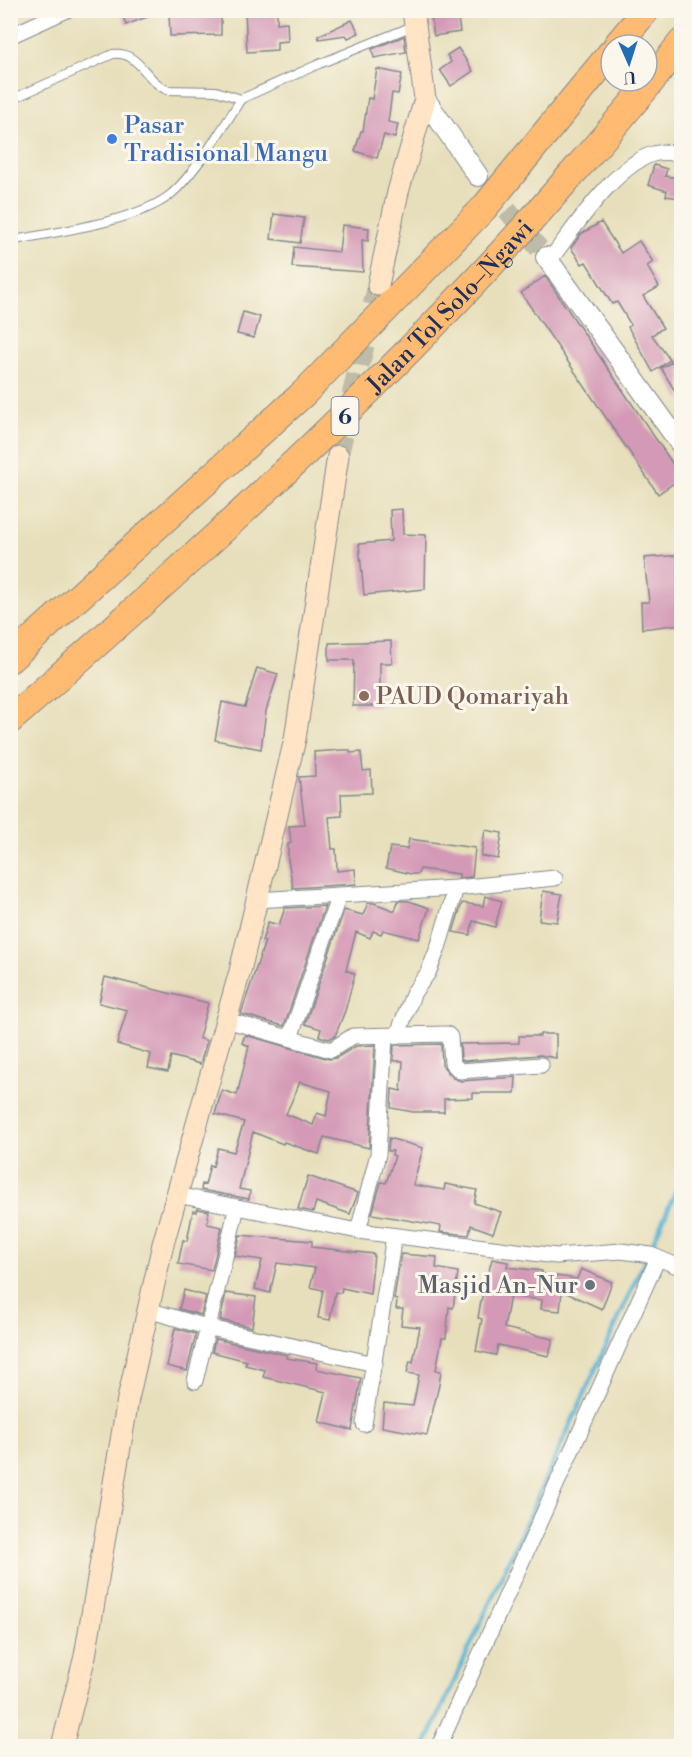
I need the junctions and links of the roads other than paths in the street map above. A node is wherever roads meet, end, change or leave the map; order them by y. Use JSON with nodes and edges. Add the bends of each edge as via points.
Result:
{"nodes":[{"id":1,"x":67,"y":10,"type":"edge"},
{"id":2,"x":646,"y":10,"type":"edge"},
{"id":3,"x":414,"y":18,"type":"edge"},
{"id":4,"x":627,"y":33,"type":"edge"},
{"id":5,"x":10,"y":36,"type":"edge"},
{"id":6,"x":681,"y":42,"type":"edge"},
{"id":7,"x":599,"y":68,"type":"edge"},
{"id":8,"x":241,"y":99,"type":"junction"},
{"id":9,"x":425,"y":99,"type":"junction"},
{"id":10,"x":10,"y":100,"type":"edge"},
{"id":11,"x":681,"y":154,"type":"edge"},
{"id":12,"x":478,"y":176,"type":"tunnel mouth"},
{"id":13,"x":10,"y":241,"type":"edge"},
{"id":14,"x":547,"y":259,"type":"joint"},
{"id":15,"x":378,"y":285,"type":"tunnel mouth"},
{"id":16,"x":681,"y":446,"type":"edge"},
{"id":17,"x":338,"y":456,"type":"tunnel mouth"},
{"id":18,"x":10,"y":659,"type":"edge"},
{"id":19,"x":10,"y":720,"type":"edge"},
{"id":20,"x":555,"y":879,"type":"dead end"},
{"id":21,"x":456,"y":888,"type":"junction"},
{"id":22,"x":339,"y":895,"type":"junction"},
{"id":23,"x":256,"y":900,"type":"junction"},
{"id":24,"x":226,"y":1020,"type":"junction"},
{"id":25,"x":391,"y":1037,"type":"junction"},
{"id":26,"x":290,"y":1038,"type":"junction"},
{"id":27,"x":541,"y":1065,"type":"dead end"},
{"id":28,"x":177,"y":1195,"type":"junction"},
{"id":29,"x":237,"y":1207,"type":"junction"},
{"id":30,"x":358,"y":1231,"type":"junction"},
{"id":31,"x":394,"y":1236,"type":"junction"},
{"id":32,"x":654,"y":1256,"type":"junction"},
{"id":33,"x":681,"y":1268,"type":"edge"},
{"id":34,"x":148,"y":1310,"type":"junction"},
{"id":35,"x":210,"y":1328,"type":"junction"},
{"id":36,"x":375,"y":1364,"type":"junction"},
{"id":37,"x":195,"y":1381,"type":"dead end"},
{"id":38,"x":364,"y":1424,"type":"dead end"},
{"id":39,"x":62,"y":1746,"type":"edge"},
{"id":40,"x":439,"y":1746,"type":"edge"}],
"edges":[{"from":1,"to":5,"type":"street"},
{"from":2,"to":4,"type":"highway"},
{"from":3,"to":8,"type":"lane"},
{"from":3,"to":9,"type":"main road"},
{"from":6,"to":19,"type":"highway","name":"Jalan Tol Solo–Ngawi","number":"6","via":[[650,84],[518,237],[373,389],[186,566]]},
{"from":7,"to":18,"type":"highway","name":"Jalan Tol Solo–Ngawi","number":"6","via":[[484,208],[303,393]]},
{"from":8,"to":10,"type":"lane","via":[[216,91],[159,87],[130,54],[122,53]]},
{"from":8,"to":13,"type":"lane","via":[[216,140],[171,194],[156,204],[104,221]]},
{"from":9,"to":12,"type":"street"},
{"from":9,"to":15,"type":"main road","via":[[398,192]]},
{"from":11,"to":14,"type":"street","via":[[652,154],[623,173]]},
{"from":14,"to":16,"type":"street"},
{"from":17,"to":23,"type":"main road","via":[[295,739]]},
{"from":20,"to":21,"type":"street"},
{"from":21,"to":22,"type":"street"},
{"from":21,"to":25,"type":"street","via":[[428,972]]},
{"from":22,"to":23,"type":"street"},
{"from":22,"to":26,"type":"street"},
{"from":23,"to":24,"type":"main road"},
{"from":24,"to":26,"type":"street"},
{"from":24,"to":28,"type":"main road"},
{"from":25,"to":26,"type":"street","via":[[353,1036],[331,1050]]},
{"from":25,"to":27,"type":"street","via":[[447,1034],[452,1063],[460,1071]]},
{"from":25,"to":30,"type":"street","via":[[378,1154]]},
{"from":28,"to":29,"type":"street"},
{"from":28,"to":34,"type":"main road"},
{"from":29,"to":30,"type":"street"},
{"from":29,"to":35,"type":"street"},
{"from":30,"to":31,"type":"street"},
{"from":31,"to":32,"type":"street","via":[[556,1256],[621,1251]]},
{"from":31,"to":36,"type":"street"},
{"from":32,"to":33,"type":"street"},
{"from":32,"to":40,"type":"street"},
{"from":34,"to":35,"type":"street"},
{"from":34,"to":39,"type":"main road","via":[[128,1399],[86,1656]]},
{"from":35,"to":36,"type":"street"},
{"from":35,"to":37,"type":"street"},
{"from":36,"to":38,"type":"street"}]}
